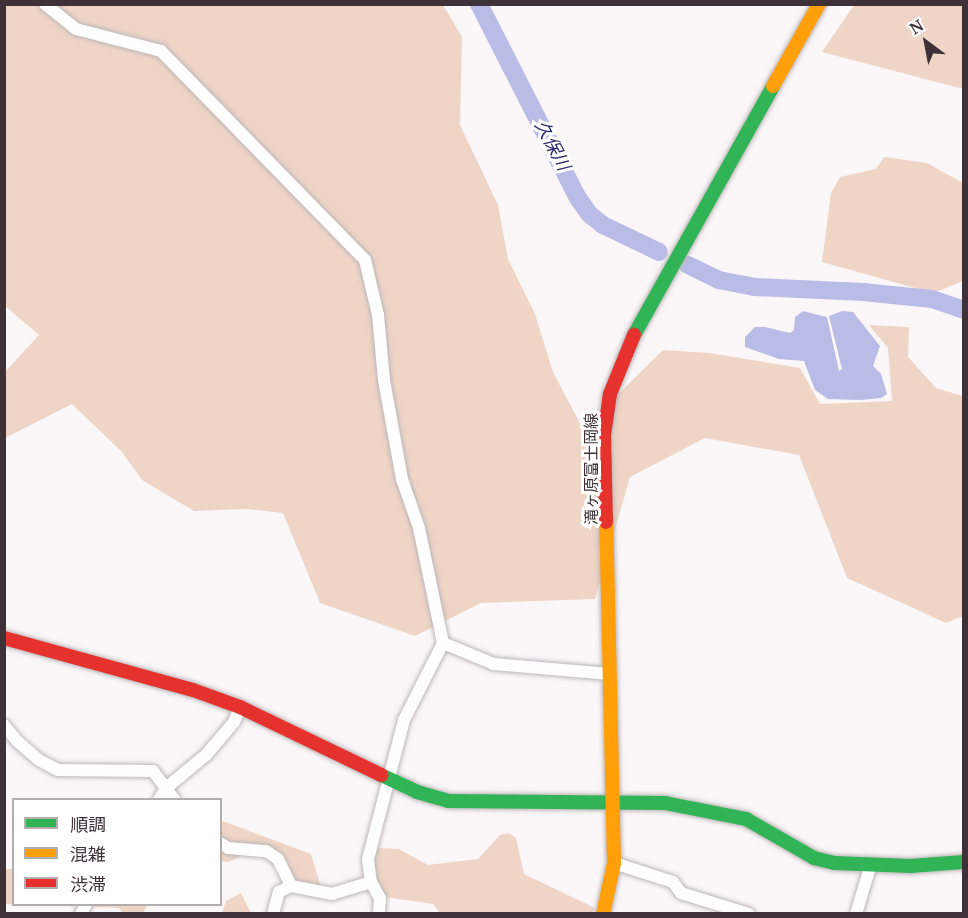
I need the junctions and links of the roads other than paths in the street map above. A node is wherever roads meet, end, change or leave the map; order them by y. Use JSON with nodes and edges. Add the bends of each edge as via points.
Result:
{"nodes":[{"id":1,"x":45,"y":4,"type":"edge"},
{"id":2,"x":819,"y":4,"type":"edge"},
{"id":3,"x":4,"y":638,"type":"edge"},
{"id":4,"x":443,"y":642,"type":"junction"},
{"id":5,"x":610,"y":674,"type":"junction"},
{"id":6,"x":240,"y":707,"type":"junction"},
{"id":7,"x":4,"y":725,"type":"edge"},
{"id":8,"x":388,"y":777,"type":"junction"},
{"id":9,"x":166,"y":788,"type":"junction"},
{"id":10,"x":160,"y":798,"type":"edge"},
{"id":11,"x":174,"y":798,"type":"edge"},
{"id":12,"x":612,"y":803,"type":"junction"},
{"id":13,"x":222,"y":844,"type":"edge"},
{"id":14,"x":963,"y":862,"type":"edge"},
{"id":15,"x":614,"y":863,"type":"junction"},
{"id":16,"x":871,"y":864,"type":"junction"},
{"id":17,"x":371,"y":882,"type":"junction"},
{"id":18,"x":291,"y":886,"type":"junction"},
{"id":19,"x":273,"y":914,"type":"edge"},
{"id":20,"x":379,"y":914,"type":"edge"},
{"id":21,"x":603,"y":914,"type":"edge"},
{"id":22,"x":749,"y":914,"type":"edge"},
{"id":23,"x":856,"y":914,"type":"edge"}],
"edges":[{"from":1,"to":4,"type":"street","via":[[76,29],[160,51],[365,260],[378,315],[384,380],[402,479],[419,528]]},
{"from":2,"to":5,"type":"street","name":"滝ヶ原富士岡線","via":[[633,337],[610,394],[604,435]]},
{"from":3,"to":6,"type":"street","via":[[193,690]]},
{"from":4,"to":5,"type":"street","via":[[494,664]]},
{"from":4,"to":8,"type":"street","via":[[404,720]]},
{"from":5,"to":12,"type":"street","name":"滝ヶ原富士岡線"},
{"from":6,"to":8,"type":"street"},
{"from":6,"to":9,"type":"street","via":[[234,722],[206,755]]},
{"from":7,"to":9,"type":"street","via":[[39,760],[58,770],[153,771]]},
{"from":8,"to":12,"type":"street","via":[[417,792],[448,801]]},
{"from":8,"to":17,"type":"street","via":[[368,860]]},
{"from":9,"to":10,"type":"street"},
{"from":9,"to":11,"type":"street"},
{"from":12,"to":15,"type":"street","name":"滝ヶ原富士岡線"},
{"from":12,"to":16,"type":"street","via":[[665,804],[732,814],[765,828],[814,858]]},
{"from":13,"to":18,"type":"street","via":[[266,851],[278,859]]},
{"from":14,"to":16,"type":"street"},
{"from":15,"to":21,"type":"street","name":"滝ヶ原富士岡線"},
{"from":15,"to":22,"type":"street","via":[[672,881],[681,893]]},
{"from":16,"to":23,"type":"street"},
{"from":17,"to":18,"type":"street","via":[[332,894]]},
{"from":17,"to":20,"type":"street","via":[[380,898]]},
{"from":18,"to":19,"type":"street","via":[[279,892]]}]}
